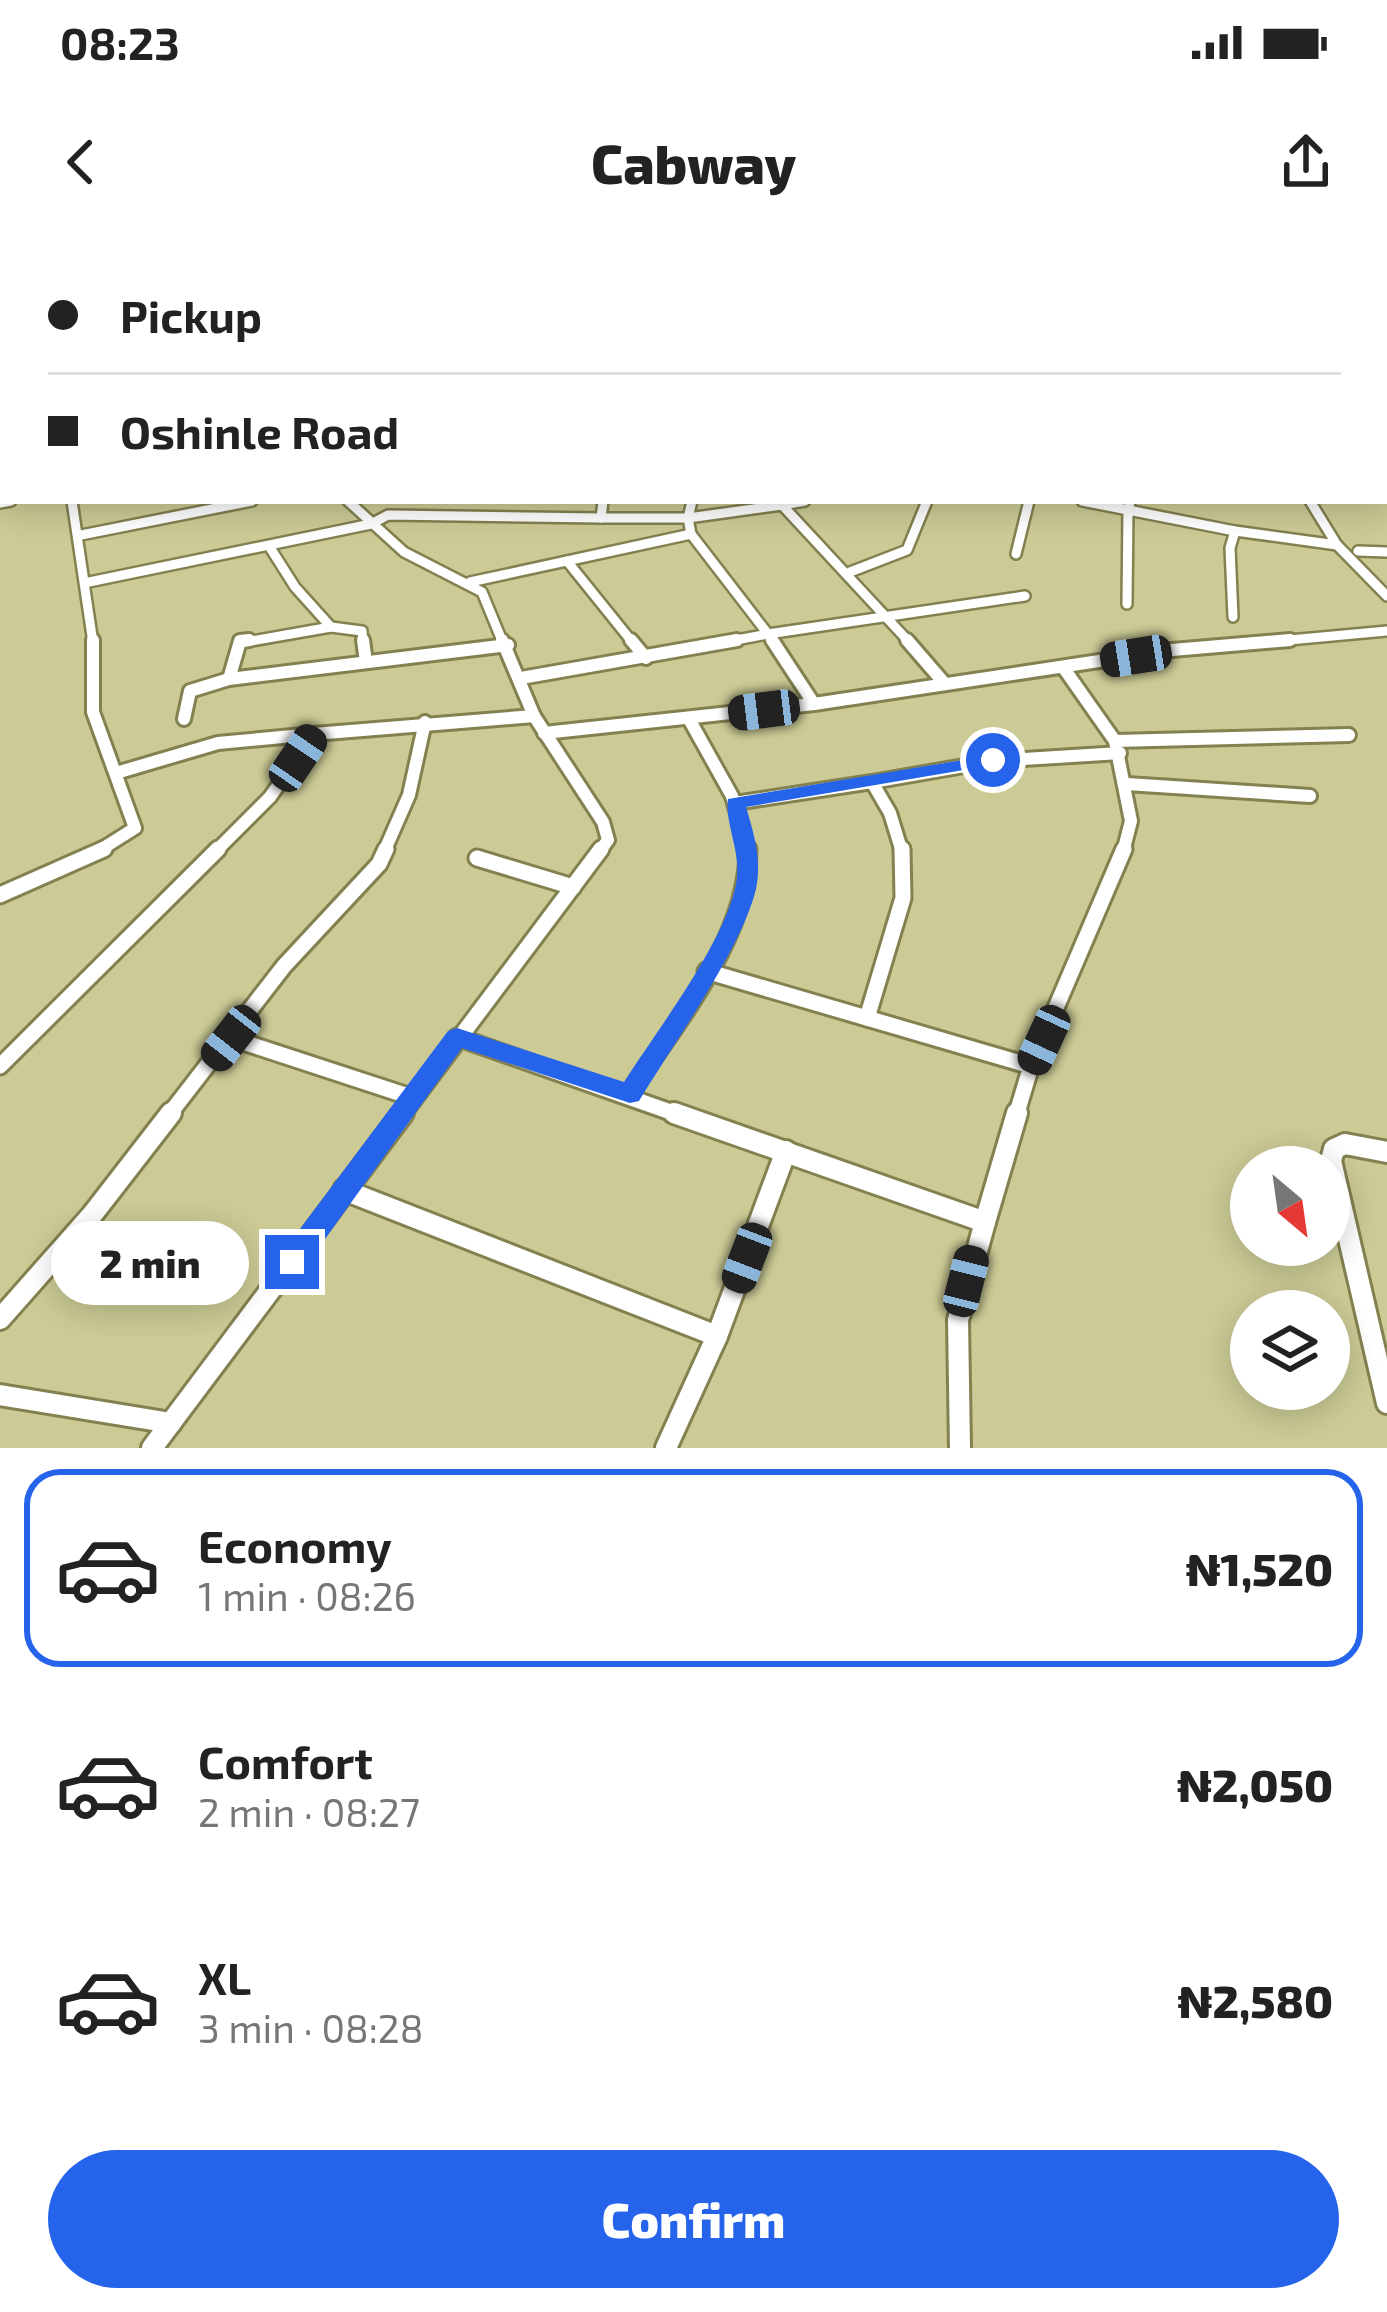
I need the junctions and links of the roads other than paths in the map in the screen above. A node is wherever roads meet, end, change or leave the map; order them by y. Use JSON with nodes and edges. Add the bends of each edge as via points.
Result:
{"nodes":[{"id":1,"x":73,"y":504,"type":"edge"},
{"id":2,"x":185,"y":504,"type":"edge"},
{"id":3,"x":236,"y":504,"type":"edge"},
{"id":4,"x":351,"y":504,"type":"edge"},
{"id":5,"x":397,"y":504,"type":"edge"},
{"id":6,"x":502,"y":504,"type":"edge"},
{"id":7,"x":603,"y":504,"type":"edge"},
{"id":8,"x":691,"y":504,"type":"edge"},
{"id":9,"x":788,"y":504,"type":"edge"},
{"id":10,"x":926,"y":504,"type":"edge"},
{"id":11,"x":1028,"y":504,"type":"edge"},
{"id":12,"x":1312,"y":504,"type":"edge"},
{"id":13,"x":782,"y":505,"type":"junction"},
{"id":14,"x":1129,"y":506,"type":"edge"},
{"id":15,"x":189,"y":513,"type":"junction"},
{"id":16,"x":388,"y":515,"type":"junction"},
{"id":17,"x":497,"y":517,"type":"junction"},
{"id":18,"x":601,"y":518,"type":"junction"},
{"id":19,"x":688,"y":518,"type":"junction"},
{"id":20,"x":371,"y":524,"type":"junction"},
{"id":21,"x":1235,"y":531,"type":"junction"},
{"id":22,"x":691,"y":534,"type":"junction"},
{"id":23,"x":81,"y":535,"type":"junction"},
{"id":24,"x":1337,"y":545,"type":"junction"},
{"id":25,"x":269,"y":546,"type":"junction"},
{"id":26,"x":1358,"y":551,"type":"dead end"},
{"id":27,"x":1387,"y":552,"type":"edge"},
{"id":28,"x":1016,"y":554,"type":"dead end"},
{"id":29,"x":567,"y":561,"type":"junction"},
{"id":30,"x":850,"y":572,"type":"junction"},
{"id":31,"x":88,"y":582,"type":"junction"},
{"id":32,"x":470,"y":582,"type":"junction"},
{"id":33,"x":1025,"y":596,"type":"dead end"},
{"id":34,"x":1387,"y":596,"type":"edge"},
{"id":35,"x":1126,"y":604,"type":"dead end"},
{"id":36,"x":1233,"y":617,"type":"dead end"},
{"id":37,"x":885,"y":620,"type":"junction"},
{"id":38,"x":331,"y":627,"type":"junction"},
{"id":39,"x":1387,"y":631,"type":"edge"},
{"id":40,"x":768,"y":634,"type":"junction"},
{"id":41,"x":508,"y":645,"type":"junction"},
{"id":42,"x":646,"y":658,"type":"junction"},
{"id":43,"x":366,"y":662,"type":"junction"},
{"id":44,"x":1063,"y":667,"type":"junction"},
{"id":45,"x":521,"y":678,"type":"junction"},
{"id":46,"x":229,"y":679,"type":"junction"},
{"id":47,"x":945,"y":684,"type":"junction"},
{"id":48,"x":814,"y":704,"type":"junction"},
{"id":49,"x":534,"y":716,"type":"junction"},
{"id":50,"x":184,"y":719,"type":"dead end"},
{"id":51,"x":689,"y":719,"type":"junction"},
{"id":52,"x":425,"y":722,"type":"junction"},
{"id":53,"x":544,"y":733,"type":"junction"},
{"id":54,"x":314,"y":734,"type":"junction"},
{"id":55,"x":1349,"y":735,"type":"dead end"},
{"id":56,"x":1117,"y":747,"type":"junction"},
{"id":57,"x":116,"y":773,"type":"junction"},
{"id":58,"x":872,"y":782,"type":"junction"},
{"id":59,"x":1127,"y":784,"type":"junction"},
{"id":60,"x":1310,"y":796,"type":"dead end"},
{"id":61,"x":735,"y":803,"type":"junction"},
{"id":62,"x":477,"y":858,"type":"dead end"},
{"id":63,"x":572,"y":887,"type":"junction"},
{"id":64,"x":0,"y":895,"type":"edge"},
{"id":65,"x":706,"y":971,"type":"junction"},
{"id":66,"x":867,"y":1018,"type":"junction"},
{"id":67,"x":457,"y":1037,"type":"junction"},
{"id":68,"x":231,"y":1038,"type":"junction"},
{"id":69,"x":0,"y":1066,"type":"edge"},
{"id":70,"x":1031,"y":1066,"type":"junction"},
{"id":71,"x":630,"y":1094,"type":"junction"},
{"id":72,"x":411,"y":1096,"type":"junction"},
{"id":73,"x":786,"y":1150,"type":"junction"},
{"id":74,"x":1387,"y":1152,"type":"edge"},
{"id":75,"x":344,"y":1190,"type":"junction"},
{"id":76,"x":985,"y":1222,"type":"junction"},
{"id":77,"x":0,"y":1318,"type":"edge"},
{"id":78,"x":717,"y":1336,"type":"junction"},
{"id":79,"x":0,"y":1396,"type":"edge"},
{"id":80,"x":1387,"y":1403,"type":"edge"},
{"id":81,"x":171,"y":1423,"type":"junction"},
{"id":82,"x":152,"y":1448,"type":"edge"},
{"id":83,"x":667,"y":1448,"type":"edge"},
{"id":84,"x":960,"y":1448,"type":"edge"}],
"edges":[{"from":1,"to":23,"type":"street"},
{"from":2,"to":15,"type":"street"},
{"from":3,"to":15,"type":"street"},
{"from":4,"to":20,"type":"street"},
{"from":5,"to":16,"type":"street"},
{"from":6,"to":17,"type":"street"},
{"from":7,"to":18,"type":"street"},
{"from":8,"to":19,"type":"street"},
{"from":9,"to":13,"type":"street"},
{"from":10,"to":30,"type":"street","via":[[907,550]]},
{"from":11,"to":28,"type":"street"},
{"from":12,"to":24,"type":"street"},
{"from":13,"to":19,"type":"street"},
{"from":13,"to":30,"type":"street"},
{"from":14,"to":21,"type":"street"},
{"from":14,"to":35,"type":"street"},
{"from":15,"to":23,"type":"street"},
{"from":16,"to":17,"type":"street"},
{"from":16,"to":20,"type":"street"},
{"from":17,"to":18,"type":"street"},
{"from":18,"to":19,"type":"street"},
{"from":19,"to":22,"type":"street"},
{"from":20,"to":25,"type":"street"},
{"from":20,"to":32,"type":"street","via":[[404,552]]},
{"from":21,"to":24,"type":"street"},
{"from":21,"to":36,"type":"street"},
{"from":22,"to":29,"type":"street"},
{"from":22,"to":40,"type":"street"},
{"from":23,"to":31,"type":"street"},
{"from":24,"to":34,"type":"street"},
{"from":25,"to":31,"type":"street"},
{"from":25,"to":38,"type":"street"},
{"from":26,"to":27,"type":"street"},
{"from":29,"to":32,"type":"street"},
{"from":29,"to":42,"type":"street"},
{"from":30,"to":37,"type":"street"},
{"from":31,"to":57,"type":"street","via":[[93,712]]},
{"from":32,"to":41,"type":"street"},
{"from":33,"to":37,"type":"street"},
{"from":37,"to":40,"type":"street"},
{"from":37,"to":47,"type":"street"},
{"from":38,"to":43,"type":"street","via":[[362,631]]},
{"from":38,"to":46,"type":"street","via":[[239,640]]},
{"from":39,"to":44,"type":"street"},
{"from":40,"to":42,"type":"street"},
{"from":40,"to":48,"type":"street"},
{"from":41,"to":43,"type":"street"},
{"from":41,"to":45,"type":"street"},
{"from":42,"to":45,"type":"street"},
{"from":43,"to":46,"type":"street"},
{"from":44,"to":47,"type":"street"},
{"from":44,"to":56,"type":"street"},
{"from":45,"to":49,"type":"street"},
{"from":46,"to":50,"type":"street","via":[[190,691]]},
{"from":47,"to":48,"type":"street"},
{"from":48,"to":51,"type":"street"},
{"from":49,"to":52,"type":"street"},
{"from":49,"to":53,"type":"street"},
{"from":51,"to":53,"type":"street"},
{"from":51,"to":61,"type":"street"},
{"from":52,"to":54,"type":"street"},
{"from":52,"to":68,"type":"street","via":[[409,795],[379,864],[284,966]]},
{"from":53,"to":63,"type":"street","via":[[608,832]]},
{"from":54,"to":57,"type":"street","via":[[218,743]]},
{"from":54,"to":69,"type":"street","via":[[270,797]]},
{"from":55,"to":56,"type":"street"},
{"from":56,"to":58,"type":"street"},
{"from":56,"to":59,"type":"street"},
{"from":57,"to":64,"type":"street","via":[[132,833]]},
{"from":58,"to":61,"type":"street"},
{"from":58,"to":66,"type":"street","via":[[904,838],[909,885]]},
{"from":59,"to":60,"type":"street"},
{"from":59,"to":70,"type":"street","via":[[1124,849]]},
{"from":61,"to":65,"type":"street","via":[[748,847],[746,890]]},
{"from":62,"to":63,"type":"street"},
{"from":63,"to":67,"type":"street"},
{"from":65,"to":66,"type":"street"},
{"from":65,"to":71,"type":"street"},
{"from":66,"to":70,"type":"street"},
{"from":67,"to":71,"type":"street"},
{"from":67,"to":72,"type":"street"},
{"from":68,"to":72,"type":"street"},
{"from":68,"to":77,"type":"street"},
{"from":70,"to":76,"type":"street"},
{"from":71,"to":73,"type":"street"},
{"from":72,"to":75,"type":"street"},
{"from":73,"to":76,"type":"street"},
{"from":73,"to":78,"type":"street"},
{"from":74,"to":80,"type":"street","via":[[1345,1144],[1331,1161]]},
{"from":75,"to":78,"type":"street"},
{"from":75,"to":81,"type":"street"},
{"from":76,"to":84,"type":"street","via":[[958,1320]]},
{"from":78,"to":83,"type":"street"},
{"from":79,"to":81,"type":"street"},
{"from":81,"to":82,"type":"street"}]}
